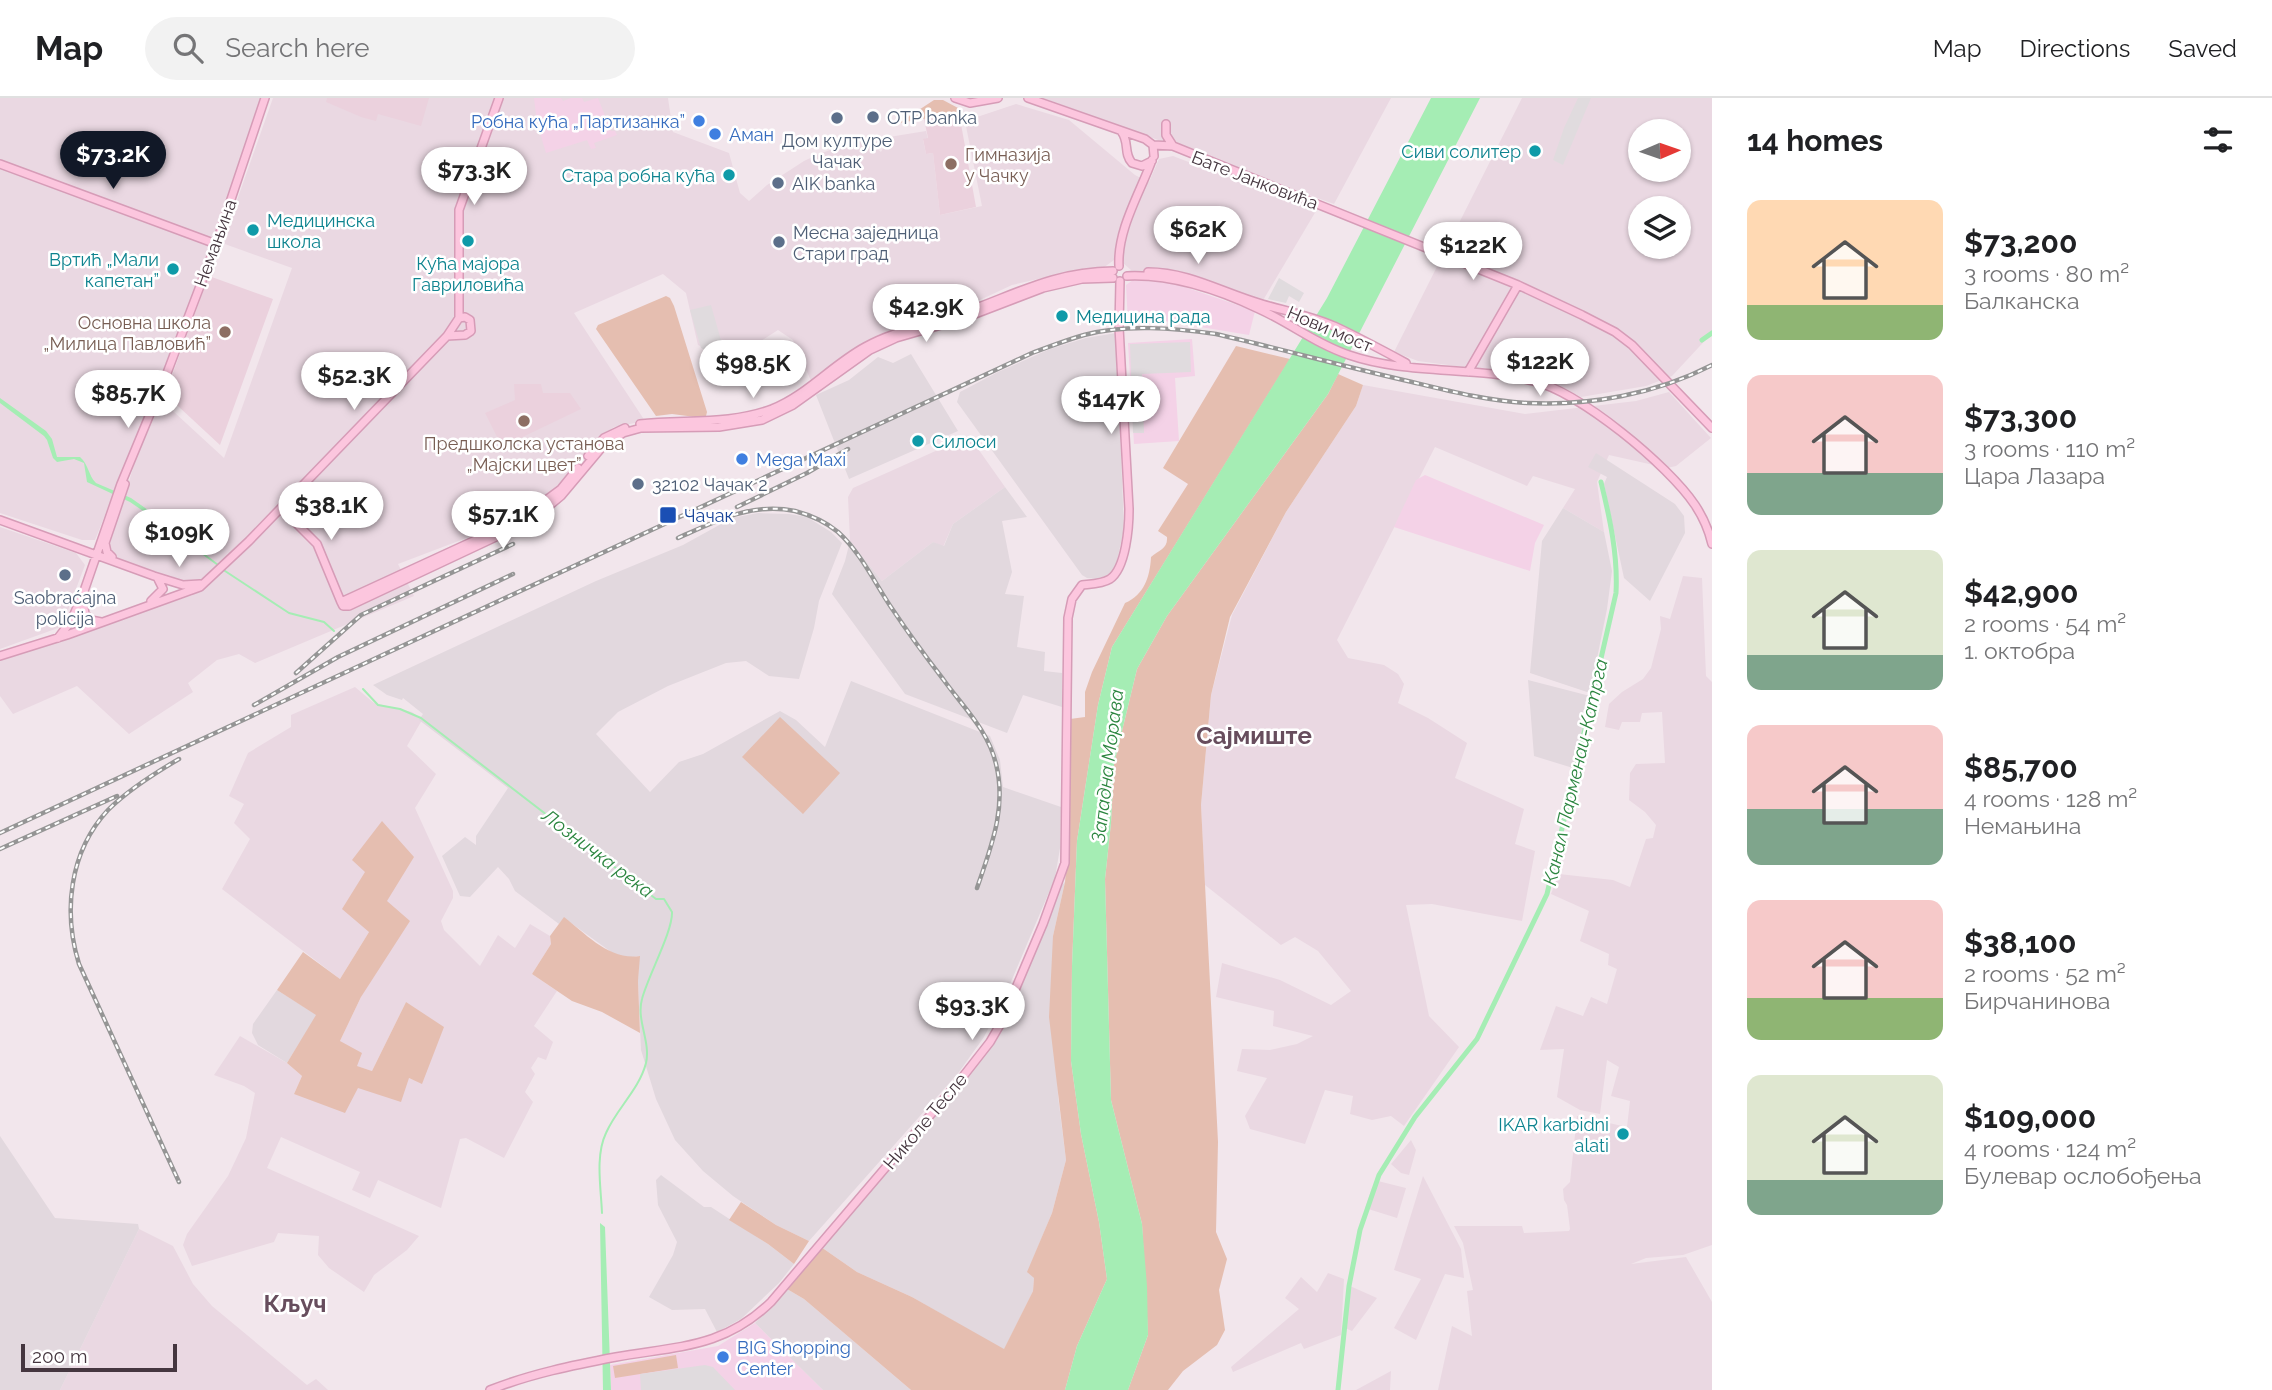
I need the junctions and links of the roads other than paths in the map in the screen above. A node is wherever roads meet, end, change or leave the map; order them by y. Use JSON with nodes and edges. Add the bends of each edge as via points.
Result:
{"nodes":[{"id":1,"x":265,"y":98,"type":"edge"},
{"id":2,"x":499,"y":98,"type":"edge"},
{"id":3,"x":955,"y":98,"type":"edge"},
{"id":4,"x":998,"y":98,"type":"edge"},
{"id":5,"x":1028,"y":98,"type":"edge"},
{"id":6,"x":1166,"y":124,"type":"dead end"},
{"id":7,"x":1118,"y":128,"type":"junction"},
{"id":8,"x":1140,"y":138,"type":"junction"},
{"id":9,"x":1153,"y":145,"type":"junction"},
{"id":10,"x":1127,"y":148,"type":"junction"},
{"id":11,"x":1176,"y":148,"type":"junction"},
{"id":12,"x":1153,"y":158,"type":"junction"},
{"id":13,"x":0,"y":164,"type":"edge"},
{"id":14,"x":1138,"y":166,"type":"junction"},
{"id":15,"x":1143,"y":181,"type":"junction"},
{"id":16,"x":215,"y":244,"type":"junction"},
{"id":17,"x":1120,"y":274,"type":"junction"},
{"id":18,"x":1518,"y":285,"type":"junction"},
{"id":19,"x":1261,"y":306,"type":"junction"},
{"id":20,"x":456,"y":321,"type":"junction"},
{"id":21,"x":459,"y":334,"type":"junction"},
{"id":22,"x":447,"y":336,"type":"junction"},
{"id":23,"x":1395,"y":361,"type":"junction"},
{"id":24,"x":1468,"y":372,"type":"junction"},
{"id":25,"x":1711,"y":426,"type":"edge"},
{"id":26,"x":130,"y":466,"type":"junction"},
{"id":27,"x":281,"y":508,"type":"junction"},
{"id":28,"x":1703,"y":519,"type":"junction"},
{"id":29,"x":0,"y":520,"type":"edge"},
{"id":30,"x":1712,"y":521,"type":"edge"},
{"id":31,"x":101,"y":539,"type":"junction"},
{"id":32,"x":1712,"y":544,"type":"edge"},
{"id":33,"x":80,"y":548,"type":"junction"},
{"id":34,"x":97,"y":554,"type":"junction"},
{"id":35,"x":112,"y":559,"type":"junction"},
{"id":36,"x":91,"y":570,"type":"junction"},
{"id":37,"x":155,"y":576,"type":"junction"},
{"id":38,"x":204,"y":583,"type":"junction"},
{"id":39,"x":83,"y":594,"type":"junction"},
{"id":40,"x":147,"y":604,"type":"junction"},
{"id":41,"x":102,"y":623,"type":"junction"},
{"id":42,"x":57,"y":638,"type":"junction"},
{"id":43,"x":0,"y":656,"type":"edge"},
{"id":44,"x":490,"y":1390,"type":"edge"}],
"edges":[{"from":1,"to":16,"type":"main road","name":"Немањина"},
{"from":2,"to":20,"type":"main road","via":[[459,210]]},
{"from":3,"to":4,"type":"main road","via":[[970,103]]},
{"from":5,"to":7,"type":"main road"},
{"from":6,"to":11,"type":"main road","via":[[1168,139]]},
{"from":7,"to":8,"type":"main road"},
{"from":7,"to":10,"type":"main road"},
{"from":8,"to":9,"type":"main road"},
{"from":8,"to":10,"type":"main road"},
{"from":9,"to":11,"type":"main road","name":"Бате Јанковића"},
{"from":9,"to":12,"type":"main road"},
{"from":10,"to":14,"type":"main road","via":[[1128,158]]},
{"from":11,"to":12,"type":"main road","name":"Бате Јанковића","via":[[1161,149]]},
{"from":11,"to":18,"type":"main road","name":"Бате Јанковића"},
{"from":12,"to":14,"type":"main road"},
{"from":12,"to":15,"type":"main road"},
{"from":13,"to":16,"type":"main road"},
{"from":14,"to":15,"type":"main road"},
{"from":15,"to":17,"type":"main road","via":[[1121,241]]},
{"from":16,"to":26,"type":"main road","name":"Немањина"},
{"from":17,"to":19,"type":"main road","via":[[1182,280]]},
{"from":17,"to":27,"type":"main road","via":[[1051,285],[962,320],[896,338],[762,420],[719,427],[654,425],[618,430],[604,438],[561,489],[519,520],[341,602],[317,544]]},
{"from":17,"to":44,"type":"main road","name":"Николе Тесле","via":[[1129,524],[1115,575],[1107,582],[1082,585],[1072,599],[1065,863],[1037,940],[990,1042],[773,1300],[736,1331],[711,1341],[596,1362]]},
{"from":18,"to":24,"type":"main road"},
{"from":18,"to":25,"type":"main road","name":"Бате Јанковића","via":[[1624,339]]},
{"from":19,"to":23,"type":"main road","name":"Нови мост","via":[[1334,326]]},
{"from":19,"to":23,"type":"main road","name":"Нови мост","via":[[1335,350],[1377,363]]},
{"from":20,"to":21,"type":"main road"},
{"from":20,"to":21,"type":"main road","via":[[468,318],[472,325],[467,335]]},
{"from":20,"to":22,"type":"main road"},
{"from":21,"to":22,"type":"main road"},
{"from":22,"to":27,"type":"main road"},
{"from":23,"to":24,"type":"main road"},
{"from":24,"to":28,"type":"main road","via":[[1554,388],[1642,449],[1678,484]]},
{"from":26,"to":31,"type":"main road","name":"Немањина"},
{"from":26,"to":35,"type":"main road","name":"Немањина","via":[[105,543]]},
{"from":27,"to":38,"type":"main road"},
{"from":28,"to":30,"type":"main road"},
{"from":28,"to":32,"type":"main road"},
{"from":29,"to":33,"type":"main road"},
{"from":31,"to":33,"type":"main road","via":[[92,547]]},
{"from":31,"to":34,"type":"main road","name":"Немањина"},
{"from":33,"to":34,"type":"main road"},
{"from":33,"to":36,"type":"main road","via":[[90,559]]},
{"from":34,"to":35,"type":"main road"},
{"from":34,"to":36,"type":"main road","name":"Немањина"},
{"from":35,"to":36,"type":"main road"},
{"from":35,"to":37,"type":"main road"},
{"from":36,"to":39,"type":"main road","name":"Немањина"},
{"from":37,"to":38,"type":"main road","via":[[183,585]]},
{"from":37,"to":40,"type":"main road","via":[[163,589]]},
{"from":38,"to":40,"type":"main road"},
{"from":39,"to":41,"type":"main road","via":[[85,614]]},
{"from":39,"to":42,"type":"main road","name":"Немањина"},
{"from":40,"to":41,"type":"main road"},
{"from":41,"to":42,"type":"main road"},
{"from":42,"to":43,"type":"main road"}]}
